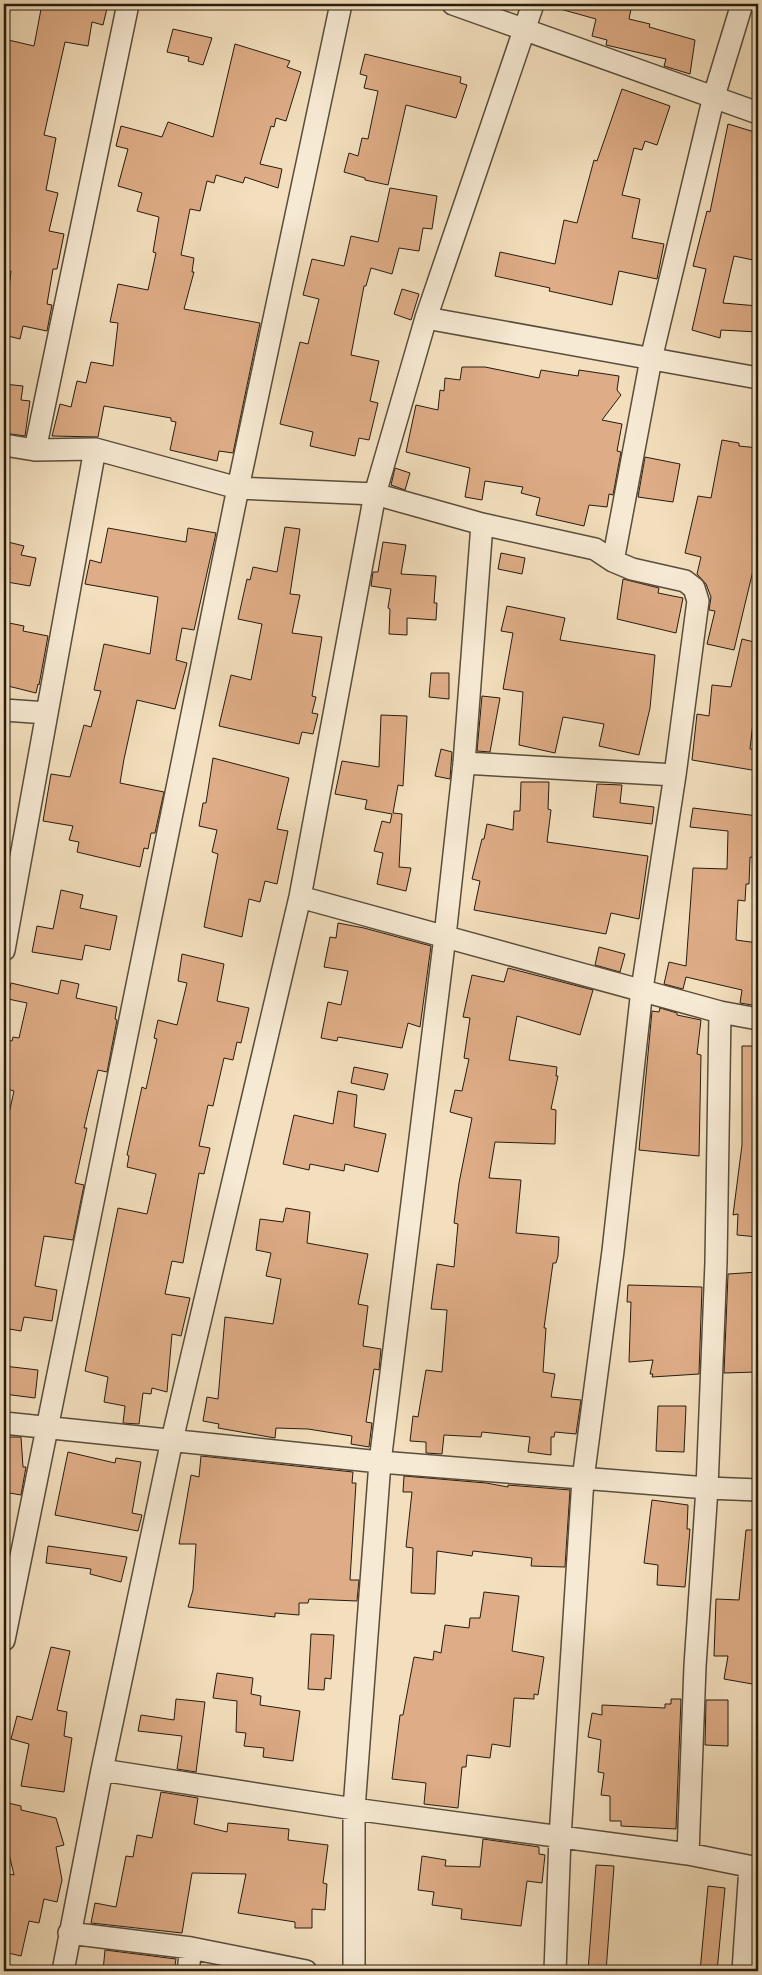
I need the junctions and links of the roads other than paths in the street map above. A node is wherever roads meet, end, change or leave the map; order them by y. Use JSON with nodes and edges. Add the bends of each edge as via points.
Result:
{"nodes":[{"id":1,"x":128,"y":4,"type":"edge"},
{"id":2,"x":341,"y":4,"type":"edge"},
{"id":3,"x":453,"y":4,"type":"edge"},
{"id":4,"x":533,"y":4,"type":"edge"},
{"id":5,"x":742,"y":4,"type":"edge"},
{"id":6,"x":526,"y":28,"type":"junction"},
{"id":7,"x":714,"y":96,"type":"junction"},
{"id":8,"x":758,"y":113,"type":"edge"},
{"id":9,"x":426,"y":318,"type":"junction"},
{"id":10,"x":652,"y":359,"type":"junction"},
{"id":11,"x":758,"y":378,"type":"edge"},
{"id":12,"x":4,"y":445,"type":"edge"},
{"id":13,"x":95,"y":449,"type":"junction"},
{"id":14,"x":36,"y":450,"type":"junction"},
{"id":15,"x":238,"y":488,"type":"junction"},
{"id":16,"x":375,"y":494,"type":"junction"},
{"id":17,"x":482,"y":524,"type":"junction"},
{"id":18,"x":614,"y":561,"type":"junction"},
{"id":19,"x":4,"y":710,"type":"edge"},
{"id":20,"x":47,"y":713,"type":"junction"},
{"id":21,"x":464,"y":763,"type":"junction"},
{"id":22,"x":675,"y":775,"type":"junction"},
{"id":23,"x":11,"y":870,"type":"edge"},
{"id":24,"x":300,"y":897,"type":"junction"},
{"id":25,"x":445,"y":936,"type":"junction"},
{"id":26,"x":4,"y":950,"type":"edge"},
{"id":27,"x":642,"y":989,"type":"junction"},
{"id":28,"x":720,"y":1012,"type":"junction"},
{"id":29,"x":758,"y":1020,"type":"edge"},
{"id":30,"x":4,"y":1424,"type":"edge"},
{"id":31,"x":48,"y":1428,"type":"junction"},
{"id":32,"x":172,"y":1440,"type":"junction"},
{"id":33,"x":380,"y":1462,"type":"junction"},
{"id":34,"x":583,"y":1478,"type":"junction"},
{"id":35,"x":708,"y":1488,"type":"junction"},
{"id":36,"x":758,"y":1490,"type":"edge"},
{"id":37,"x":4,"y":1640,"type":"edge"},
{"id":38,"x":102,"y":1770,"type":"junction"},
{"id":39,"x":354,"y":1810,"type":"junction"},
{"id":40,"x":560,"y":1837,"type":"junction"},
{"id":41,"x":688,"y":1854,"type":"junction"},
{"id":42,"x":754,"y":1868,"type":"edge"},
{"id":43,"x":70,"y":1933,"type":"junction"},
{"id":44,"x":191,"y":1948,"type":"junction"},
{"id":45,"x":63,"y":1971,"type":"edge"},
{"id":46,"x":188,"y":1971,"type":"edge"},
{"id":47,"x":306,"y":1971,"type":"edge"},
{"id":48,"x":354,"y":1971,"type":"edge"},
{"id":49,"x":555,"y":1971,"type":"edge"},
{"id":50,"x":743,"y":1971,"type":"edge"}],
"edges":[{"from":1,"to":14,"type":"street"},
{"from":2,"to":15,"type":"street"},
{"from":3,"to":6,"type":"street"},
{"from":4,"to":6,"type":"street"},
{"from":5,"to":7,"type":"street"},
{"from":6,"to":7,"type":"street"},
{"from":6,"to":9,"type":"street"},
{"from":7,"to":8,"type":"street"},
{"from":7,"to":10,"type":"street"},
{"from":9,"to":10,"type":"street"},
{"from":9,"to":16,"type":"street"},
{"from":10,"to":11,"type":"street"},
{"from":10,"to":18,"type":"street"},
{"from":12,"to":14,"type":"street"},
{"from":13,"to":14,"type":"street"},
{"from":13,"to":15,"type":"street"},
{"from":13,"to":20,"type":"street"},
{"from":15,"to":16,"type":"street"},
{"from":15,"to":31,"type":"street"},
{"from":16,"to":17,"type":"street"},
{"from":16,"to":24,"type":"street"},
{"from":17,"to":18,"type":"street","via":[[595,550]]},
{"from":17,"to":21,"type":"street"},
{"from":18,"to":22,"type":"street","via":[[632,569],[686,581],[694,588],[698,601]]},
{"from":19,"to":20,"type":"street"},
{"from":20,"to":23,"type":"street"},
{"from":21,"to":22,"type":"street"},
{"from":21,"to":25,"type":"street"},
{"from":22,"to":27,"type":"street"},
{"from":23,"to":26,"type":"street"},
{"from":24,"to":25,"type":"street"},
{"from":24,"to":32,"type":"street"},
{"from":25,"to":27,"type":"street"},
{"from":25,"to":33,"type":"street"},
{"from":27,"to":28,"type":"street"},
{"from":27,"to":34,"type":"street","via":[[613,1251]]},
{"from":28,"to":29,"type":"street"},
{"from":28,"to":35,"type":"street"},
{"from":30,"to":31,"type":"street"},
{"from":31,"to":32,"type":"street"},
{"from":31,"to":37,"type":"street"},
{"from":32,"to":33,"type":"street"},
{"from":32,"to":38,"type":"street"},
{"from":33,"to":34,"type":"street"},
{"from":33,"to":39,"type":"street"},
{"from":34,"to":35,"type":"street"},
{"from":34,"to":40,"type":"street"},
{"from":35,"to":36,"type":"street"},
{"from":35,"to":41,"type":"street","via":[[695,1666]]},
{"from":38,"to":39,"type":"street"},
{"from":38,"to":43,"type":"street"},
{"from":39,"to":40,"type":"street"},
{"from":39,"to":48,"type":"street"},
{"from":40,"to":41,"type":"street"},
{"from":40,"to":49,"type":"street"},
{"from":41,"to":42,"type":"street"},
{"from":42,"to":50,"type":"street"},
{"from":43,"to":44,"type":"street"},
{"from":43,"to":45,"type":"street"},
{"from":44,"to":46,"type":"street"},
{"from":44,"to":47,"type":"street"}]}
